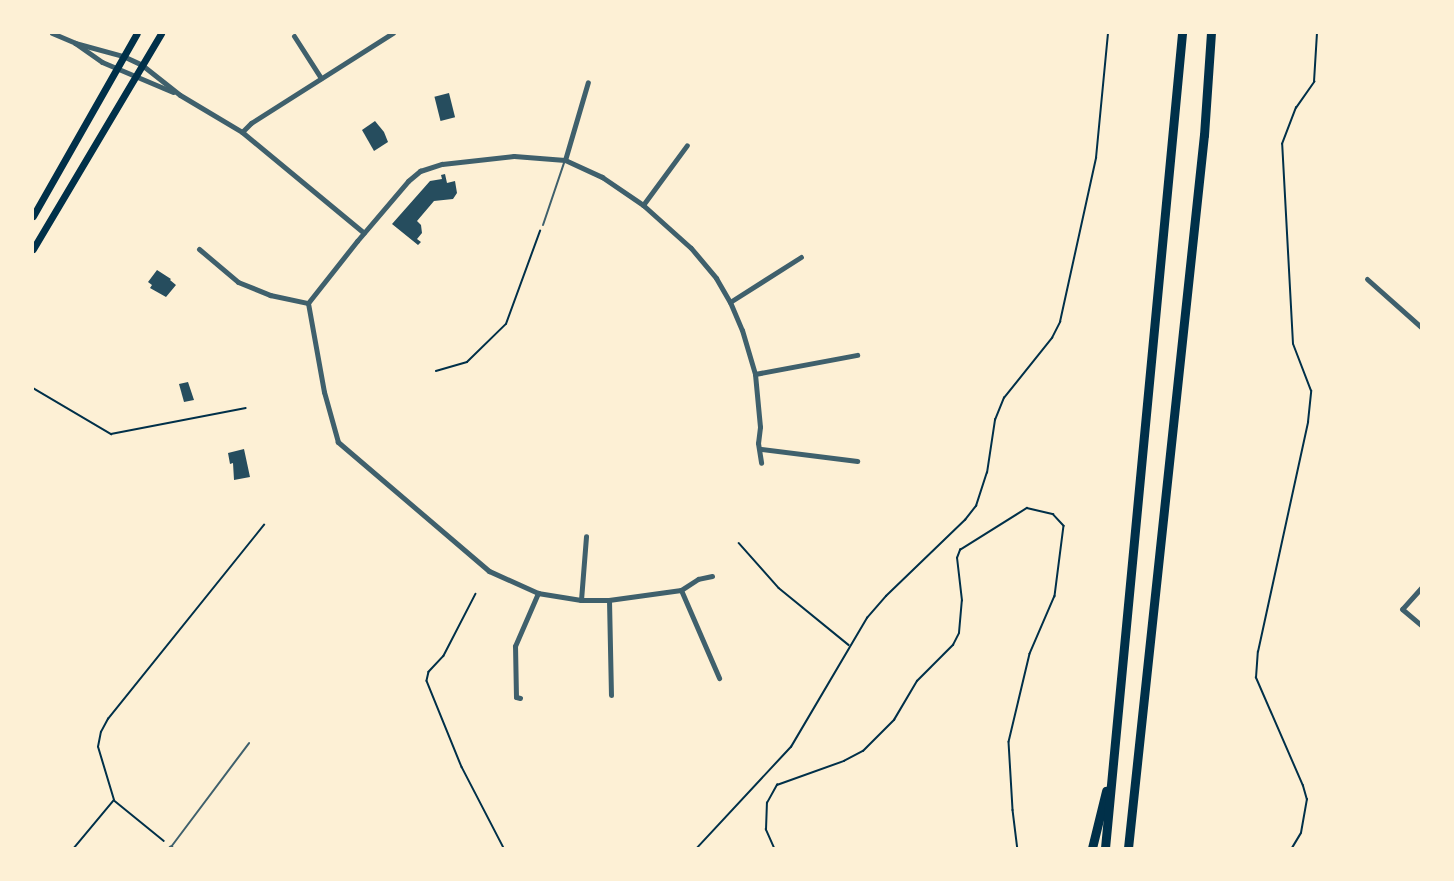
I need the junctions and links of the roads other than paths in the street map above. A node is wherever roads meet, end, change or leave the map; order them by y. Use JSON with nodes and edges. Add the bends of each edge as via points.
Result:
{"nodes":[{"id":1,"x":52,"y":33,"type":"edge"},
{"id":2,"x":137,"y":33,"type":"edge"},
{"id":3,"x":161,"y":33,"type":"edge"},
{"id":4,"x":1182,"y":33,"type":"edge"},
{"id":5,"x":1211,"y":33,"type":"edge"},
{"id":6,"x":390,"y":34,"type":"edge"},
{"id":7,"x":294,"y":36,"type":"dead end"},
{"id":8,"x":75,"y":43,"type":"junction"},
{"id":9,"x":123,"y":56,"type":"junction"},
{"id":10,"x":142,"y":65,"type":"junction"},
{"id":11,"x":116,"y":67,"type":"junction"},
{"id":12,"x":135,"y":76,"type":"junction"},
{"id":13,"x":321,"y":78,"type":"junction"},
{"id":14,"x":588,"y":82,"type":"dead end"},
{"id":15,"x":180,"y":95,"type":"junction"},
{"id":16,"x":242,"y":132,"type":"junction"},
{"id":17,"x":687,"y":145,"type":"dead end"},
{"id":18,"x":565,"y":160,"type":"junction"},
{"id":19,"x":643,"y":205,"type":"junction"},
{"id":20,"x":33,"y":216,"type":"edge"},
{"id":21,"x":543,"y":225,"type":"road end"},
{"id":22,"x":364,"y":232,"type":"junction"},
{"id":23,"x":33,"y":249,"type":"edge"},
{"id":24,"x":199,"y":249,"type":"dead end"},
{"id":25,"x":801,"y":257,"type":"dead end"},
{"id":26,"x":1367,"y":279,"type":"dead end"},
{"id":27,"x":730,"y":302,"type":"junction"},
{"id":28,"x":308,"y":303,"type":"junction"},
{"id":29,"x":1421,"y":327,"type":"edge"},
{"id":30,"x":857,"y":355,"type":"dead end"},
{"id":31,"x":755,"y":374,"type":"junction"},
{"id":32,"x":761,"y":449,"type":"junction"},
{"id":33,"x":857,"y":461,"type":"dead end"},
{"id":34,"x":761,"y":463,"type":"dead end"},
{"id":35,"x":586,"y":536,"type":"dead end"},
{"id":36,"x":712,"y":576,"type":"dead end"},
{"id":37,"x":1421,"y":588,"type":"edge"},
{"id":38,"x":681,"y":590,"type":"junction"},
{"id":39,"x":538,"y":593,"type":"junction"},
{"id":40,"x":581,"y":600,"type":"junction"},
{"id":41,"x":609,"y":600,"type":"junction"},
{"id":42,"x":1421,"y":625,"type":"edge"},
{"id":43,"x":718,"y":678,"type":"dead end"},
{"id":44,"x":611,"y":695,"type":"dead end"},
{"id":45,"x":520,"y":698,"type":"dead end"},
{"id":46,"x":249,"y":743,"type":"dead end"},
{"id":47,"x":1114,"y":756,"type":"junction"},
{"id":48,"x":170,"y":847,"type":"edge"},
{"id":49,"x":1092,"y":848,"type":"edge"},
{"id":50,"x":1105,"y":848,"type":"edge"},
{"id":51,"x":1128,"y":848,"type":"edge"}],
"edges":[{"from":1,"to":8,"type":"street"},
{"from":2,"to":9,"type":"main road"},
{"from":3,"to":10,"type":"main road"},
{"from":4,"to":47,"type":"highway"},
{"from":5,"to":51,"type":"highway","via":[[1203,147]]},
{"from":6,"to":13,"type":"street"},
{"from":7,"to":13,"type":"street"},
{"from":8,"to":9,"type":"street"},
{"from":8,"to":11,"type":"street"},
{"from":9,"to":10,"type":"street"},
{"from":9,"to":11,"type":"main road"},
{"from":10,"to":12,"type":"main road"},
{"from":10,"to":15,"type":"street"},
{"from":11,"to":12,"type":"street"},
{"from":11,"to":20,"type":"main road"},
{"from":12,"to":15,"type":"street"},
{"from":12,"to":23,"type":"main road"},
{"from":13,"to":16,"type":"street"},
{"from":14,"to":18,"type":"street"},
{"from":15,"to":16,"type":"street"},
{"from":16,"to":22,"type":"street"},
{"from":17,"to":19,"type":"street"},
{"from":18,"to":19,"type":"street","via":[[602,177]]},
{"from":18,"to":21,"type":"lane"},
{"from":18,"to":22,"type":"street","via":[[514,156],[428,168],[408,181]]},
{"from":19,"to":27,"type":"street","via":[[691,248]]},
{"from":22,"to":28,"type":"street"},
{"from":24,"to":28,"type":"street","via":[[238,282],[270,295]]},
{"from":25,"to":27,"type":"street"},
{"from":26,"to":29,"type":"street"},
{"from":27,"to":31,"type":"street"},
{"from":28,"to":39,"type":"street","via":[[324,392],[338,442],[489,571]]},
{"from":30,"to":31,"type":"street"},
{"from":31,"to":32,"type":"street"},
{"from":32,"to":33,"type":"street"},
{"from":32,"to":34,"type":"street"},
{"from":35,"to":40,"type":"street"},
{"from":36,"to":38,"type":"street","via":[[698,579]]},
{"from":37,"to":42,"type":"street","via":[[1402,609]]},
{"from":38,"to":41,"type":"street"},
{"from":38,"to":43,"type":"street"},
{"from":39,"to":40,"type":"street"},
{"from":39,"to":45,"type":"street","via":[[515,646],[516,697]]},
{"from":40,"to":41,"type":"street"},
{"from":41,"to":44,"type":"street"},
{"from":46,"to":48,"type":"lane"},
{"from":47,"to":49,"type":"highway"},
{"from":47,"to":50,"type":"highway"}]}
